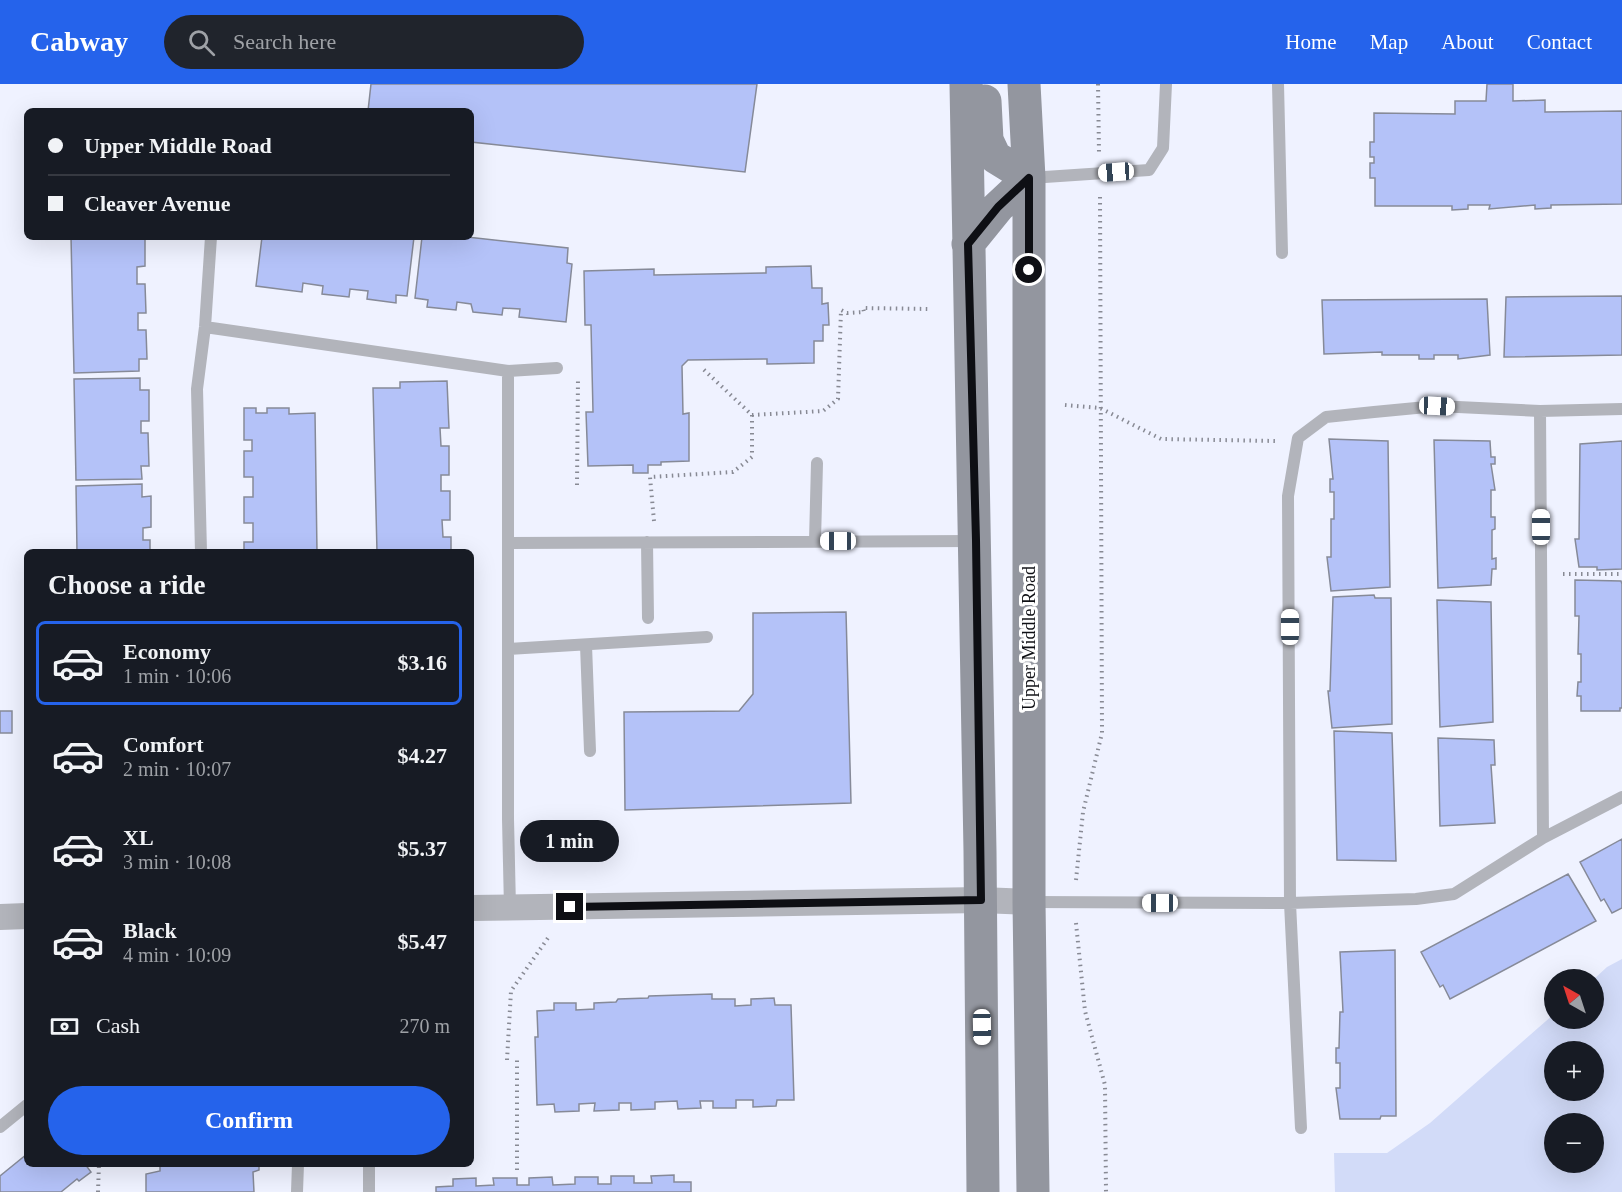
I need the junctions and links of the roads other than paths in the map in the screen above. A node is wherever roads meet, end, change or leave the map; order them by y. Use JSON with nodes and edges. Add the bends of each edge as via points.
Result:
{"nodes":[{"id":1,"x":966,"y":84,"type":"edge"},
{"id":2,"x":984,"y":84,"type":"edge"},
{"id":3,"x":1024,"y":84,"type":"edge"},
{"id":4,"x":1166,"y":84,"type":"edge"},
{"id":5,"x":1278,"y":84,"type":"edge"},
{"id":6,"x":1029,"y":178,"type":"junction"},
{"id":7,"x":212,"y":240,"type":"edge"},
{"id":8,"x":968,"y":244,"type":"junction"},
{"id":9,"x":1282,"y":253,"type":"dead end"},
{"id":10,"x":206,"y":327,"type":"junction"},
{"id":11,"x":557,"y":368,"type":"road end"},
{"id":12,"x":508,"y":371,"type":"junction"},
{"id":13,"x":1622,"y":409,"type":"edge"},
{"id":14,"x":1540,"y":411,"type":"junction"},
{"id":15,"x":817,"y":463,"type":"dead end"},
{"id":16,"x":976,"y":540,"type":"junction"},
{"id":17,"x":815,"y":542,"type":"junction"},
{"id":18,"x":509,"y":543,"type":"junction"},
{"id":19,"x":652,"y":543,"type":"junction"},
{"id":20,"x":201,"y":549,"type":"edge"},
{"id":21,"x":648,"y":618,"type":"dead end"},
{"id":22,"x":707,"y":637,"type":"dead end"},
{"id":23,"x":586,"y":645,"type":"junction"},
{"id":24,"x":508,"y":649,"type":"junction"},
{"id":25,"x":590,"y":751,"type":"dead end"},
{"id":26,"x":1622,"y":797,"type":"edge"},
{"id":27,"x":1543,"y":838,"type":"junction"},
{"id":28,"x":981,"y":900,"type":"junction"},
{"id":29,"x":1029,"y":902,"type":"junction"},
{"id":30,"x":1290,"y":903,"type":"junction"},
{"id":31,"x":510,"y":908,"type":"junction"},
{"id":32,"x":474,"y":909,"type":"edge"},
{"id":33,"x":24,"y":916,"type":"edge"},
{"id":34,"x":0,"y":917,"type":"edge"},
{"id":35,"x":24,"y":1107,"type":"edge"},
{"id":36,"x":0,"y":1127,"type":"edge"},
{"id":37,"x":1301,"y":1128,"type":"dead end"},
{"id":38,"x":298,"y":1167,"type":"edge"},
{"id":39,"x":369,"y":1167,"type":"edge"},
{"id":40,"x":297,"y":1192,"type":"edge"},
{"id":41,"x":369,"y":1192,"type":"edge"},
{"id":42,"x":983,"y":1192,"type":"edge"},
{"id":43,"x":1033,"y":1192,"type":"edge"}],
"edges":[{"from":1,"to":8,"type":"main road"},
{"from":2,"to":6,"type":"main road","via":[[987,140],[995,157]]},
{"from":3,"to":6,"type":"main road","name":"Upper Middle Road"},
{"from":4,"to":6,"type":"lane","via":[[1163,148],[1149,170]]},
{"from":5,"to":9,"type":"lane"},
{"from":6,"to":8,"type":"main road","via":[[998,207]]},
{"from":6,"to":29,"type":"main road","name":"Upper Middle Road"},
{"from":7,"to":10,"type":"lane"},
{"from":8,"to":16,"type":"main road"},
{"from":10,"to":12,"type":"lane"},
{"from":10,"to":20,"type":"lane","via":[[197,389]]},
{"from":11,"to":12,"type":"lane"},
{"from":12,"to":18,"type":"lane"},
{"from":13,"to":14,"type":"lane"},
{"from":14,"to":27,"type":"lane"},
{"from":14,"to":30,"type":"lane","via":[[1437,406],[1326,417],[1298,438],[1288,496]]},
{"from":15,"to":17,"type":"lane"},
{"from":16,"to":17,"type":"lane"},
{"from":16,"to":28,"type":"main road"},
{"from":17,"to":19,"type":"lane"},
{"from":18,"to":19,"type":"lane"},
{"from":18,"to":24,"type":"lane"},
{"from":19,"to":21,"type":"lane"},
{"from":22,"to":23,"type":"lane"},
{"from":23,"to":24,"type":"lane"},
{"from":23,"to":25,"type":"lane"},
{"from":24,"to":31,"type":"lane"},
{"from":26,"to":27,"type":"lane"},
{"from":27,"to":30,"type":"lane","via":[[1454,894]]},
{"from":28,"to":29,"type":"street"},
{"from":28,"to":31,"type":"street"},
{"from":28,"to":42,"type":"main road"},
{"from":29,"to":30,"type":"lane"},
{"from":29,"to":43,"type":"main road","name":"Upper Middle Road"},
{"from":30,"to":37,"type":"lane"},
{"from":31,"to":32,"type":"street"},
{"from":33,"to":34,"type":"street"},
{"from":35,"to":36,"type":"lane"},
{"from":38,"to":40,"type":"lane"},
{"from":39,"to":41,"type":"lane"}]}
